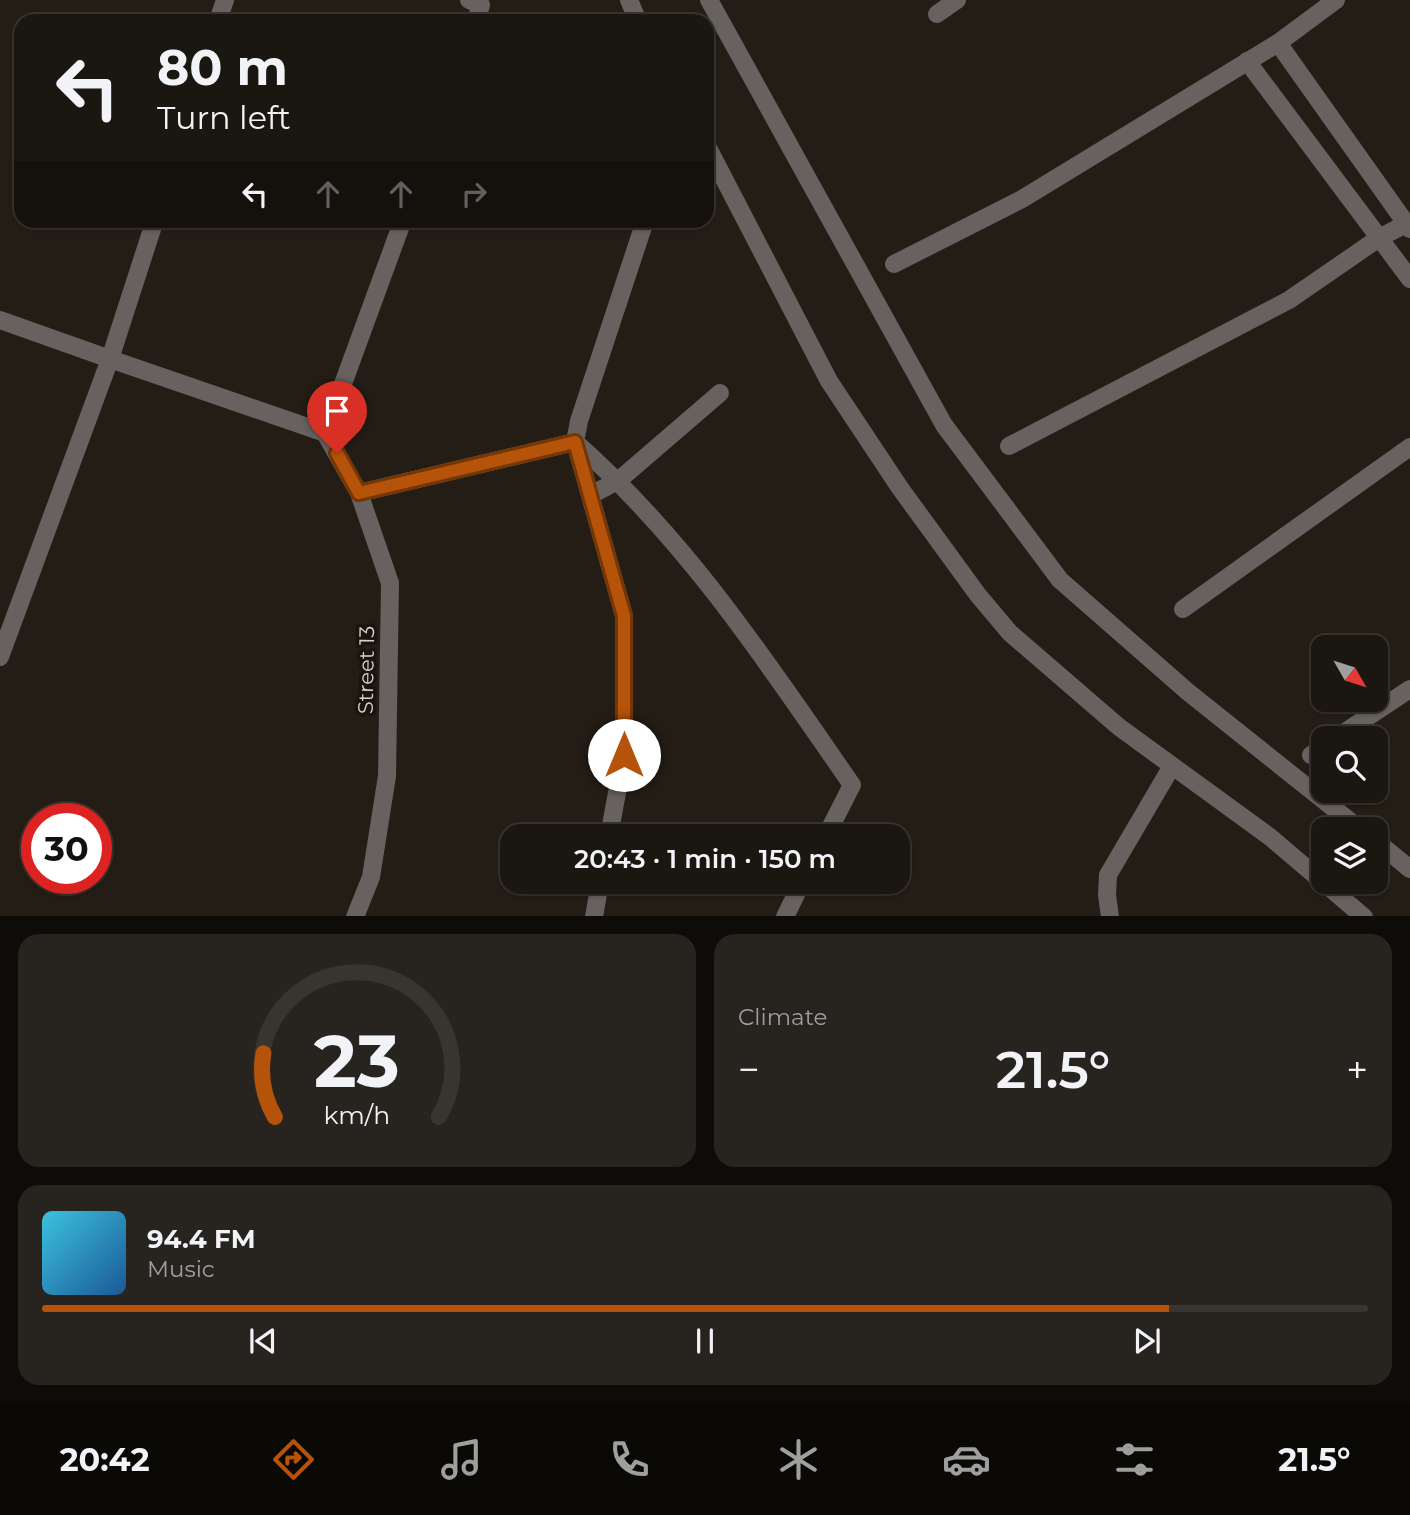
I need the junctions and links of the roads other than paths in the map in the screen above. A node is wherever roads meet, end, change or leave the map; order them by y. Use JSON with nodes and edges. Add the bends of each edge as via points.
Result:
{"nodes":[{"id":1,"x":469,"y":0,"type":"edge"},
{"id":2,"x":709,"y":0,"type":"edge"},
{"id":3,"x":957,"y":0,"type":"edge"},
{"id":4,"x":1336,"y":0,"type":"edge"},
{"id":5,"x":478,"y":14,"type":"edge"},
{"id":6,"x":937,"y":14,"type":"dead end"},
{"id":7,"x":1278,"y":43,"type":"junction"},
{"id":8,"x":1247,"y":61,"type":"junction"},
{"id":9,"x":714,"y":159,"type":"edge"},
{"id":10,"x":1408,"y":226,"type":"edge"},
{"id":11,"x":152,"y":228,"type":"edge"},
{"id":12,"x":400,"y":228,"type":"edge"},
{"id":13,"x":643,"y":228,"type":"edge"},
{"id":14,"x":1379,"y":238,"type":"junction"},
{"id":15,"x":894,"y":264,"type":"dead end"},
{"id":16,"x":1408,"y":272,"type":"edge"},
{"id":17,"x":0,"y":320,"type":"edge"},
{"id":18,"x":110,"y":359,"type":"junction"},
{"id":19,"x":720,"y":393,"type":"dead end"},
{"id":20,"x":325,"y":433,"type":"junction"},
{"id":21,"x":575,"y":442,"type":"junction"},
{"id":22,"x":1009,"y":446,"type":"dead end"},
{"id":23,"x":1410,"y":447,"type":"edge"},
{"id":24,"x":619,"y":480,"type":"junction"},
{"id":25,"x":359,"y":493,"type":"junction"},
{"id":26,"x":591,"y":495,"type":"junction"},
{"id":27,"x":1183,"y":609,"type":"dead end"},
{"id":28,"x":0,"y":657,"type":"edge"},
{"id":29,"x":1410,"y":689,"type":"edge"},
{"id":30,"x":1354,"y":726,"type":"edge"},
{"id":31,"x":1172,"y":765,"type":"junction"},
{"id":32,"x":1345,"y":817,"type":"edge"},
{"id":33,"x":611,"y":824,"type":"edge"},
{"id":34,"x":832,"y":824,"type":"edge"},
{"id":35,"x":1388,"y":851,"type":"edge"},
{"id":36,"x":1410,"y":869,"type":"edge"},
{"id":37,"x":1311,"y":872,"type":"edge"},
{"id":38,"x":598,"y":894,"type":"edge"},
{"id":39,"x":796,"y":894,"type":"edge"},
{"id":40,"x":1337,"y":894,"type":"edge"},
{"id":41,"x":355,"y":916,"type":"edge"},
{"id":42,"x":594,"y":916,"type":"edge"},
{"id":43,"x":785,"y":916,"type":"edge"},
{"id":44,"x":1110,"y":916,"type":"edge"},
{"id":45,"x":1364,"y":916,"type":"edge"}],
"edges":[{"from":1,"to":5,"type":"street","via":[[481,5]]},
{"from":2,"to":32,"type":"street","via":[[944,425],[1060,580],[1188,692]]},
{"from":3,"to":6,"type":"street"},
{"from":4,"to":7,"type":"street"},
{"from":7,"to":8,"type":"street"},
{"from":7,"to":10,"type":"street"},
{"from":8,"to":14,"type":"street"},
{"from":8,"to":15,"type":"street","via":[[1021,200]]},
{"from":9,"to":31,"type":"street","via":[[830,381],[978,595],[1010,633],[1119,727]]},
{"from":10,"to":14,"type":"street"},
{"from":11,"to":18,"type":"street"},
{"from":12,"to":20,"type":"street"},
{"from":13,"to":21,"type":"street"},
{"from":14,"to":16,"type":"street"},
{"from":14,"to":22,"type":"street","via":[[1289,300]]},
{"from":17,"to":18,"type":"street"},
{"from":18,"to":20,"type":"street"},
{"from":18,"to":28,"type":"street"},
{"from":19,"to":24,"type":"street"},
{"from":20,"to":25,"type":"street","name":"Street 13"},
{"from":21,"to":24,"type":"street"},
{"from":21,"to":25,"type":"street"},
{"from":21,"to":26,"type":"street"},
{"from":23,"to":27,"type":"street"},
{"from":24,"to":26,"type":"street"},
{"from":24,"to":34,"type":"street","via":[[724,601],[852,785]]},
{"from":25,"to":41,"type":"street","name":"Street 13","via":[[390,583],[387,776],[372,877]]},
{"from":26,"to":33,"type":"street","via":[[624,616],[624,755]]},
{"from":29,"to":30,"type":"street"},
{"from":31,"to":37,"type":"street"},
{"from":31,"to":44,"type":"street","via":[[1108,875]]},
{"from":35,"to":36,"type":"street"},
{"from":38,"to":42,"type":"street"},
{"from":39,"to":43,"type":"street"},
{"from":40,"to":45,"type":"street"}]}
